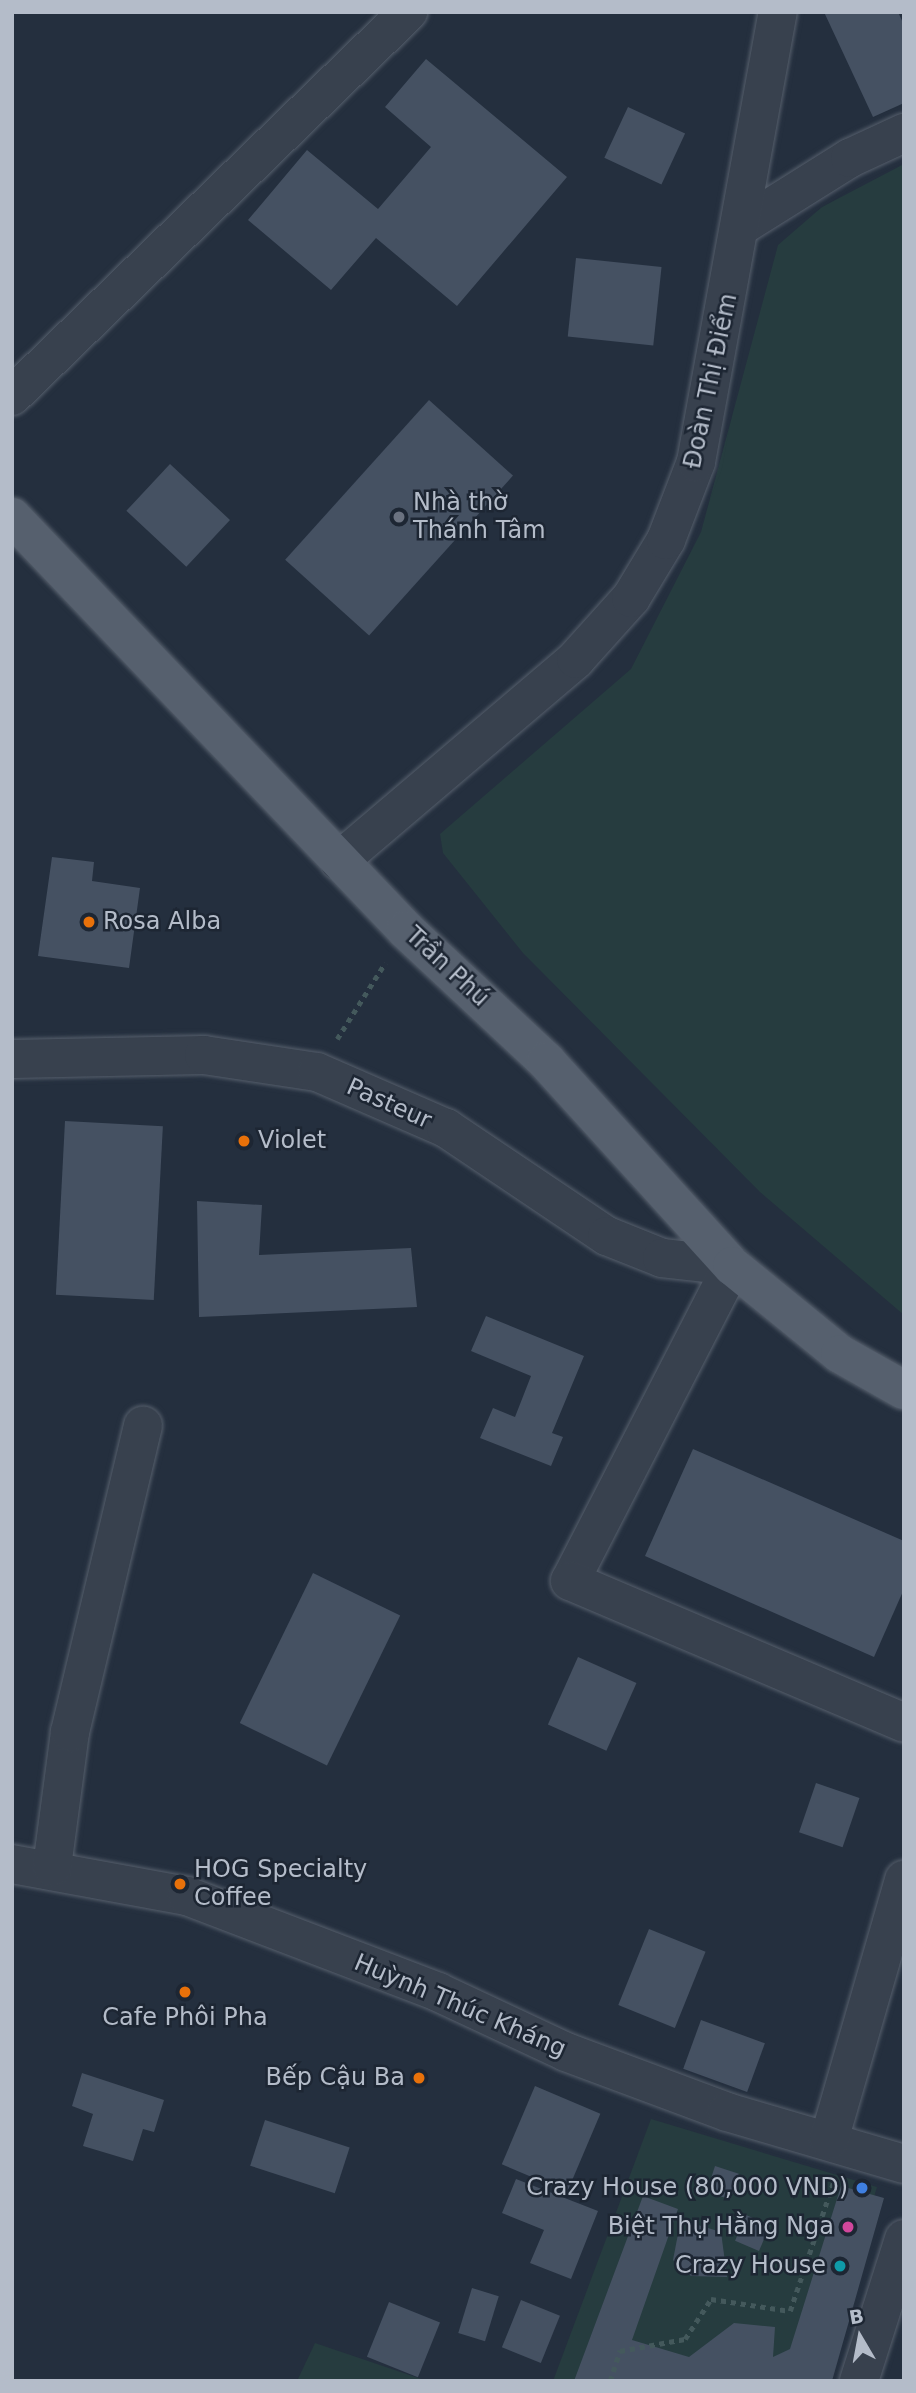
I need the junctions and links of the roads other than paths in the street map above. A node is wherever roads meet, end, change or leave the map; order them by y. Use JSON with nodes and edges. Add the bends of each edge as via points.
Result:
{"nodes":[{"id":1,"x":408,"y":12,"type":"edge"},
{"id":2,"x":778,"y":12,"type":"edge"},
{"id":3,"x":904,"y":134,"type":"edge"},
{"id":4,"x":743,"y":225,"type":"junction"},
{"id":5,"x":12,"y":396,"type":"edge"},
{"id":6,"x":12,"y":517,"type":"edge"},
{"id":7,"x":340,"y":860,"type":"junction"},
{"id":8,"x":12,"y":1059,"type":"edge"},
{"id":9,"x":732,"y":1266,"type":"junction"},
{"id":10,"x":904,"y":1390,"type":"edge"},
{"id":11,"x":143,"y":1426,"type":"dead end"},
{"id":12,"x":904,"y":1723,"type":"edge"},
{"id":13,"x":12,"y":1864,"type":"edge"},
{"id":14,"x":52,"y":1867,"type":"junction"},
{"id":15,"x":904,"y":1880,"type":"edge"},
{"id":16,"x":838,"y":2142,"type":"junction"},
{"id":17,"x":904,"y":2164,"type":"edge"},
{"id":18,"x":904,"y":2239,"type":"edge"},
{"id":19,"x":859,"y":2381,"type":"edge"}],
"edges":[{"from":1,"to":5,"type":"street"},
{"from":2,"to":4,"type":"street","name":"Đoàn Thị Điểm"},
{"from":3,"to":4,"type":"street","via":[[849,158]]},
{"from":4,"to":7,"type":"street","name":"Đoàn Thị Điểm","via":[[696,462],[666,540],[631,598],[514,716]]},
{"from":6,"to":7,"type":"main road","name":"Trần Phú"},
{"from":7,"to":9,"type":"main road","name":"Trần Phú","via":[[406,930],[546,1060]]},
{"from":8,"to":9,"type":"street","name":"Pasteur","via":[[204,1055],[317,1072],[446,1128],[607,1236],[662,1258]]},
{"from":9,"to":10,"type":"main road","name":"Trần Phú","via":[[840,1354]]},
{"from":9,"to":12,"type":"street","via":[[570,1581]]},
{"from":11,"to":14,"type":"street","via":[[70,1732]]},
{"from":13,"to":14,"type":"street","name":"Huỳnh Thúc Kháng"},
{"from":14,"to":16,"type":"street","name":"Huỳnh Thúc Kháng","via":[[187,1896],[439,1992],[566,2052],[727,2112]]},
{"from":15,"to":16,"type":"street"},
{"from":16,"to":17,"type":"street","name":"Huỳnh Thúc Kháng"},
{"from":18,"to":19,"type":"street"}]}
